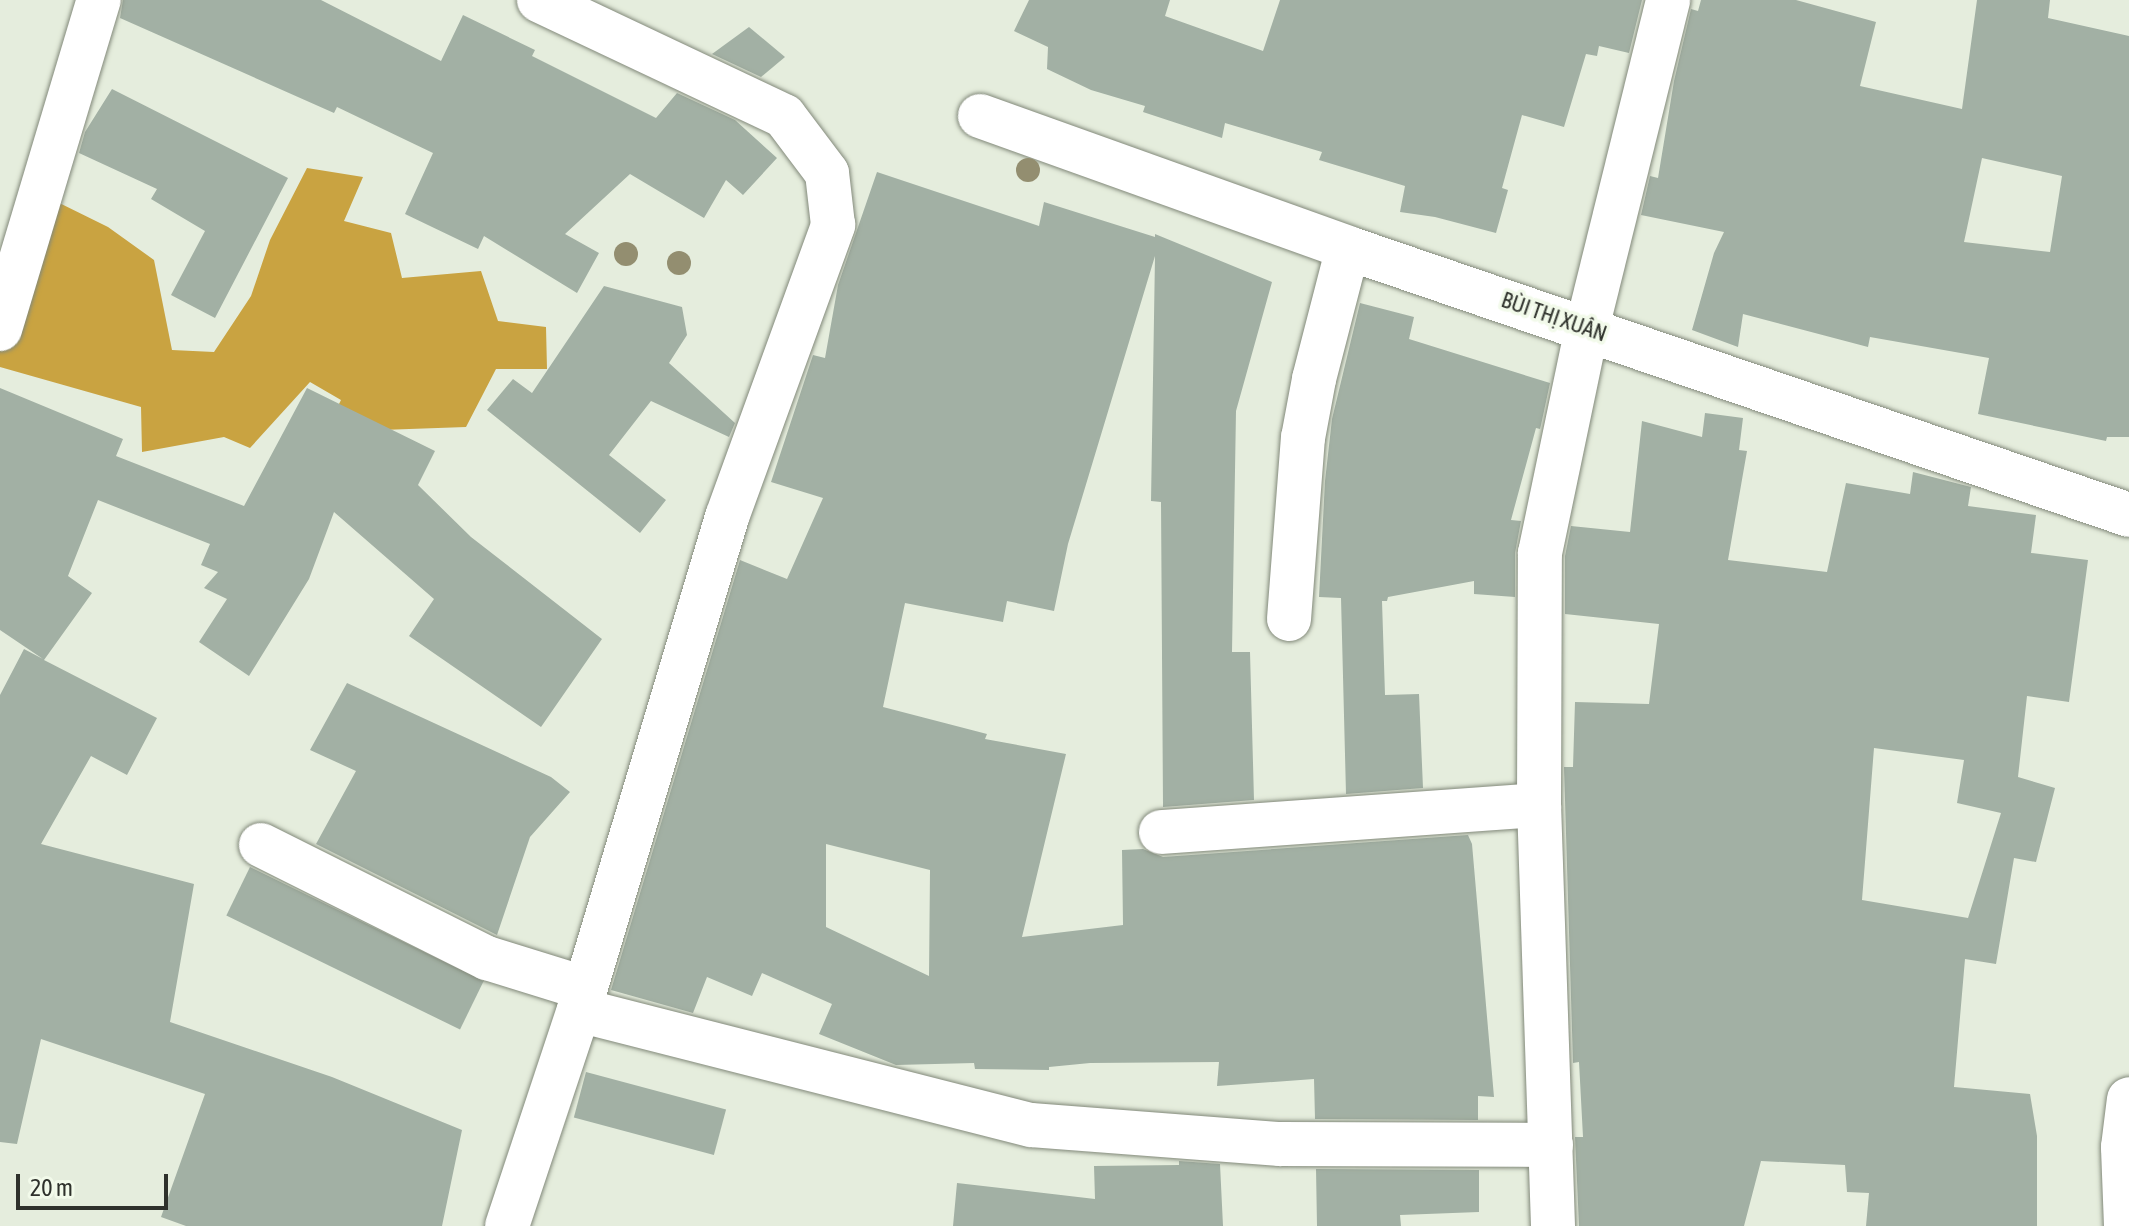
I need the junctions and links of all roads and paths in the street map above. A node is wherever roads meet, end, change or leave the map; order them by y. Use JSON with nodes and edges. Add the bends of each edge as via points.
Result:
{"nodes":[{"id":1,"x":99,"y":0,"type":"edge"},
{"id":2,"x":539,"y":0,"type":"edge"},
{"id":3,"x":1668,"y":0,"type":"edge"},
{"id":4,"x":980,"y":116,"type":"dead end"},
{"id":5,"x":1348,"y":248,"type":"junction"},
{"id":6,"x":1587,"y":328,"type":"junction"},
{"id":7,"x":0,"y":329,"type":"edge"},
{"id":8,"x":2129,"y":515,"type":"edge"},
{"id":9,"x":1289,"y":619,"type":"dead end"},
{"id":10,"x":1539,"y":805,"type":"junction"},
{"id":11,"x":1161,"y":832,"type":"dead end"},
{"id":12,"x":261,"y":845,"type":"dead end"},
{"id":13,"x":581,"y":999,"type":"junction"},
{"id":14,"x":2129,"y":1099,"type":"edge"},
{"id":15,"x":1551,"y":1145,"type":"junction"},
{"id":16,"x":2126,"y":1148,"type":"edge"},
{"id":17,"x":507,"y":1226,"type":"edge"},
{"id":18,"x":1553,"y":1226,"type":"edge"},
{"id":19,"x":2126,"y":1226,"type":"edge"}],
"edges":[{"from":1,"to":7,"type":"street"},
{"from":2,"to":13,"type":"street","via":[[784,116],[827,173],[833,225],[727,517]]},
{"from":3,"to":6,"type":"street"},
{"from":4,"to":5,"type":"street","name":"BÙI THỊ XUÂN"},
{"from":5,"to":6,"type":"street","name":"BÙI THỊ XUÂN"},
{"from":5,"to":9,"type":"street","via":[[1303,438]]},
{"from":6,"to":8,"type":"street","name":"BÙI THỊ XUÂN"},
{"from":6,"to":10,"type":"street","via":[[1540,553]]},
{"from":10,"to":11,"type":"street"},
{"from":10,"to":15,"type":"street"},
{"from":12,"to":13,"type":"street"},
{"from":13,"to":15,"type":"street","via":[[1031,1125],[1280,1144]]},
{"from":13,"to":17,"type":"street"},
{"from":14,"to":16,"type":"street"},
{"from":15,"to":18,"type":"street"},
{"from":16,"to":19,"type":"street"}]}
